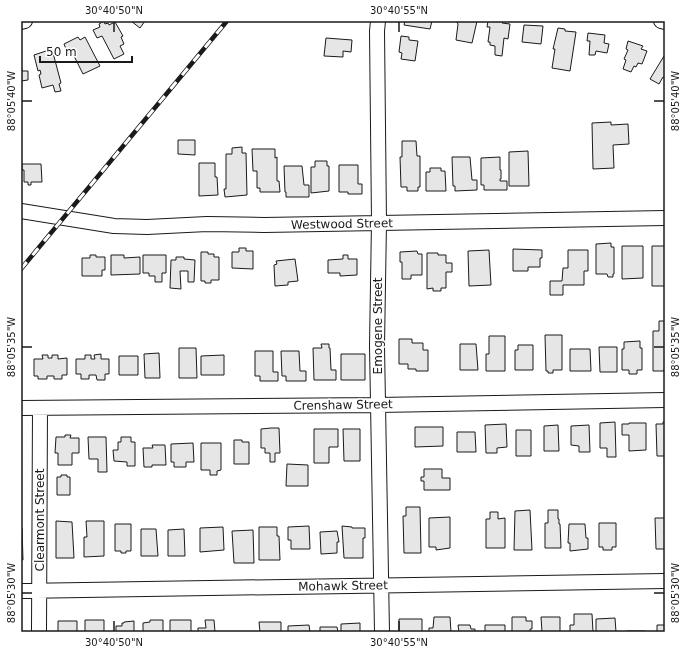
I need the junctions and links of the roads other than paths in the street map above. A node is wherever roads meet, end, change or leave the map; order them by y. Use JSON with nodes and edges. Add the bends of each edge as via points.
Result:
{"nodes":[{"id":1,"x":25,"y":21,"type":"edge"},
{"id":2,"x":378,"y":21,"type":"edge"},
{"id":3,"x":661,"y":21,"type":"edge"},
{"id":4,"x":21,"y":22,"type":"edge"},
{"id":5,"x":665,"y":22,"type":"edge"},
{"id":6,"x":21,"y":211,"type":"edge"},
{"id":7,"x":665,"y":218,"type":"edge"},
{"id":8,"x":379,"y":222,"type":"junction"},
{"id":9,"x":665,"y":400,"type":"edge"},
{"id":10,"x":378,"y":405,"type":"junction"},
{"id":11,"x":21,"y":408,"type":"edge"},
{"id":12,"x":40,"y":408,"type":"junction"},
{"id":13,"x":665,"y":581,"type":"edge"},
{"id":14,"x":382,"y":585,"type":"junction"},
{"id":15,"x":21,"y":591,"type":"edge"},
{"id":16,"x":39,"y":591,"type":"junction"},
{"id":17,"x":39,"y":632,"type":"edge"},
{"id":18,"x":382,"y":632,"type":"edge"}],
"edges":[{"from":1,"to":4,"type":"street"},
{"from":2,"to":8,"type":"street","name":"Emogene Street"},
{"from":3,"to":5,"type":"street"},
{"from":6,"to":8,"type":"street","name":"Westwood Street","via":[[114,226]]},
{"from":7,"to":8,"type":"street","name":"Westwood Street"},
{"from":8,"to":10,"type":"street","name":"Emogene Street"},
{"from":9,"to":10,"type":"street","name":"Crenshaw Street"},
{"from":10,"to":12,"type":"street","name":"Crenshaw Street"},
{"from":10,"to":14,"type":"street","name":"Emogene Street"},
{"from":11,"to":12,"type":"street","name":"Crenshaw Street"},
{"from":12,"to":16,"type":"street","name":"Clearmont Street"},
{"from":13,"to":14,"type":"street","name":"Mohawk Street"},
{"from":14,"to":16,"type":"street","name":"Mohawk Street"},
{"from":14,"to":18,"type":"street","name":"Emogene Street"},
{"from":15,"to":16,"type":"street","name":"Mohawk Street"},
{"from":16,"to":17,"type":"street","name":"Clearmont Street"}]}
